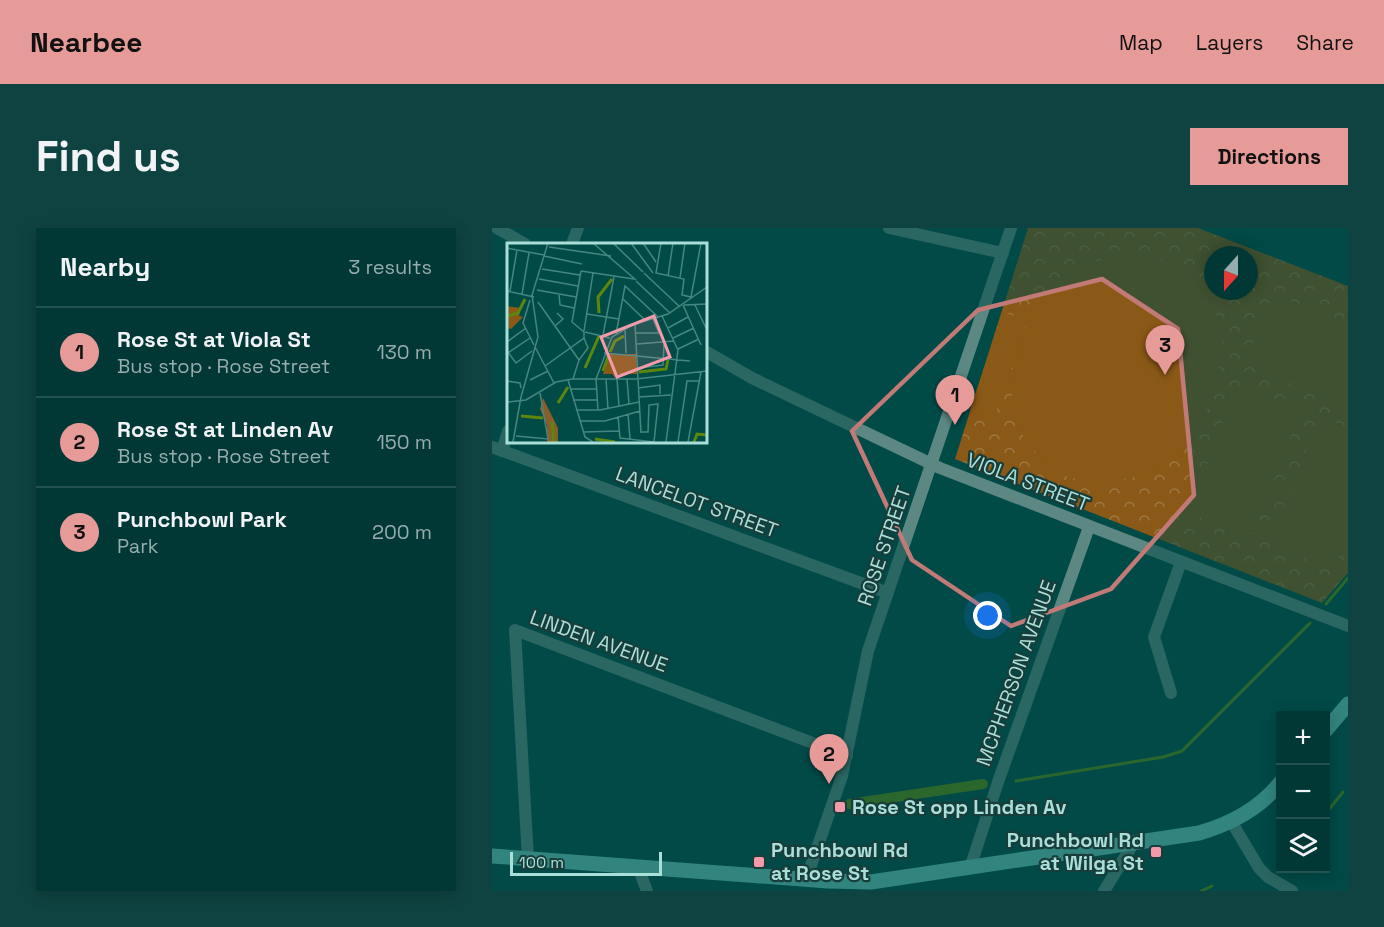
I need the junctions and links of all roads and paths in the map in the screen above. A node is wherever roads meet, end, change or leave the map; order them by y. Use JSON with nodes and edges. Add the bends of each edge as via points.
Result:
{"nodes":[{"id":1,"x":497,"y":228,"type":"edge"},
{"id":2,"x":578,"y":228,"type":"edge"},
{"id":3,"x":889,"y":228,"type":"edge"},
{"id":4,"x":1011,"y":228,"type":"edge"},
{"id":5,"x":511,"y":231,"type":"edge"},
{"id":6,"x":524,"y":243,"type":"edge"},
{"id":7,"x":572,"y":243,"type":"edge"},
{"id":8,"x":1003,"y":253,"type":"junction"},
{"id":9,"x":706,"y":352,"type":"edge"},
{"id":10,"x":507,"y":433,"type":"edge"},
{"id":11,"x":497,"y":449,"type":"edge"},
{"id":12,"x":932,"y":465,"type":"junction"},
{"id":13,"x":1089,"y":526,"type":"junction"},
{"id":14,"x":1181,"y":562,"type":"junction"},
{"id":15,"x":888,"y":593,"type":"junction"},
{"id":16,"x":1348,"y":626,"type":"edge"},
{"id":17,"x":1171,"y":693,"type":"dead end"},
{"id":18,"x":1348,"y":704,"type":"edge"},
{"id":19,"x":1330,"y":725,"type":"edge"},
{"id":20,"x":847,"y":756,"type":"junction"},
{"id":21,"x":1276,"y":788,"type":"edge"},
{"id":22,"x":1232,"y":821,"type":"junction"},
{"id":23,"x":1133,"y":844,"type":"junction"},
{"id":24,"x":492,"y":856,"type":"edge"},
{"id":25,"x":528,"y":859,"type":"junction"},
{"id":26,"x":638,"y":867,"type":"junction"},
{"id":27,"x":970,"y":868,"type":"junction"},
{"id":28,"x":806,"y":880,"type":"junction"},
{"id":29,"x":830,"y":886,"type":"edge"},
{"id":30,"x":647,"y":891,"type":"edge"},
{"id":31,"x":1104,"y":891,"type":"edge"},
{"id":32,"x":1292,"y":891,"type":"edge"}],
"edges":[{"from":1,"to":5,"type":"street"},
{"from":2,"to":7,"type":"street"},
{"from":3,"to":8,"type":"street"},
{"from":4,"to":8,"type":"street","name":"ROSE STREET"},
{"from":5,"to":6,"type":"street"},
{"from":8,"to":12,"type":"street","name":"ROSE STREET"},
{"from":9,"to":12,"type":"street","name":"VIOLA STREET"},
{"from":10,"to":11,"type":"street"},
{"from":11,"to":15,"type":"street","name":"LANCELOT STREET"},
{"from":12,"to":13,"type":"street","name":"VIOLA STREET"},
{"from":12,"to":15,"type":"street","name":"ROSE STREET"},
{"from":13,"to":14,"type":"street","name":"VIOLA STREET"},
{"from":13,"to":27,"type":"street","name":"MCPHERSON AVENUE"},
{"from":14,"to":16,"type":"street","name":"VIOLA STREET"},
{"from":14,"to":17,"type":"street","via":[[1154,637]]},
{"from":15,"to":20,"type":"street","name":"ROSE STREET","via":[[862,674]]},
{"from":18,"to":19,"type":"main road"},
{"from":20,"to":25,"type":"street","name":"LINDEN AVENUE","via":[[515,630]]},
{"from":20,"to":28,"type":"street","name":"ROSE STREET"},
{"from":21,"to":22,"type":"main road"},
{"from":22,"to":23,"type":"main road","via":[[1199,833]]},
{"from":22,"to":32,"type":"street","via":[[1259,868]]},
{"from":23,"to":27,"type":"main road"},
{"from":23,"to":31,"type":"street"},
{"from":24,"to":25,"type":"main road"},
{"from":25,"to":26,"type":"main road"},
{"from":26,"to":28,"type":"main road"},
{"from":26,"to":30,"type":"street"},
{"from":27,"to":29,"type":"main road"},
{"from":28,"to":29,"type":"main road"}]}
